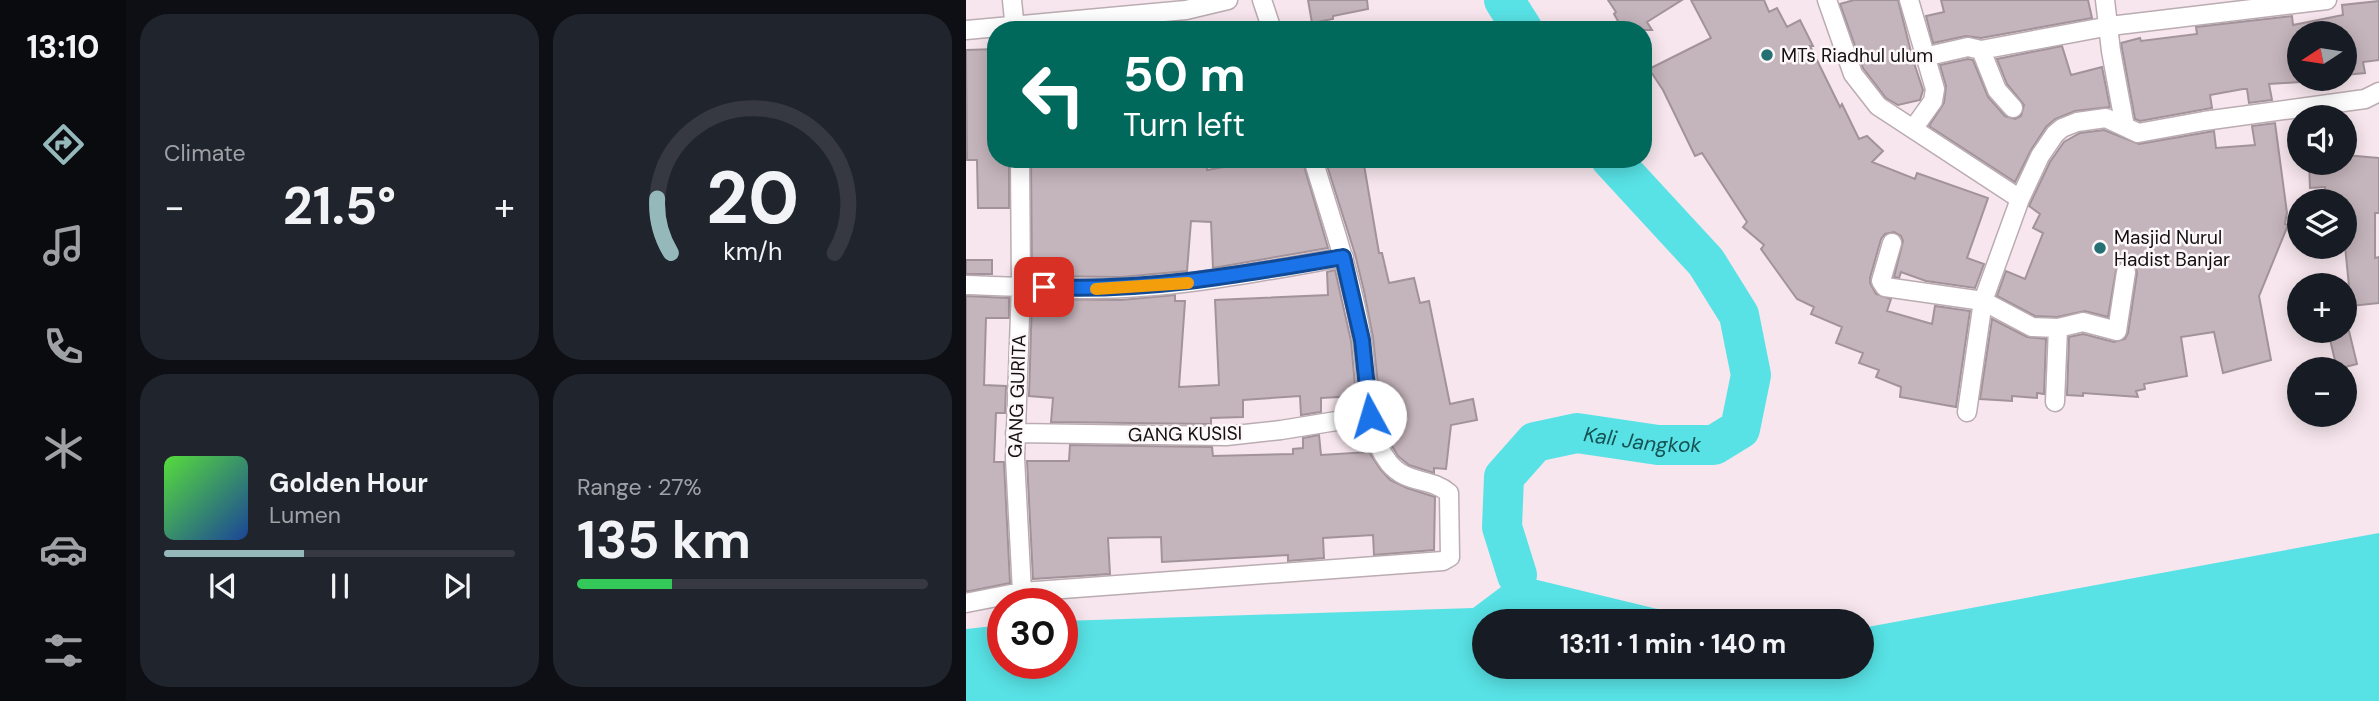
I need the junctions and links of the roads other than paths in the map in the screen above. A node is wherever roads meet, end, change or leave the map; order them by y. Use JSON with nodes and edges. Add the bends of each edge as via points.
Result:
{"nodes":[{"id":1,"x":1012,"y":0,"type":"edge"},
{"id":2,"x":1228,"y":0,"type":"edge"},
{"id":3,"x":1262,"y":0,"type":"edge"},
{"id":4,"x":1827,"y":0,"type":"edge"},
{"id":5,"x":1909,"y":0,"type":"edge"},
{"id":6,"x":2105,"y":0,"type":"edge"},
{"id":7,"x":2327,"y":0,"type":"edge"},
{"id":8,"x":2306,"y":1,"type":"edge"},
{"id":9,"x":1014,"y":21,"type":"edge"},
{"id":10,"x":1082,"y":21,"type":"edge"},
{"id":11,"x":1269,"y":21,"type":"edge"},
{"id":12,"x":2110,"y":26,"type":"junction"},
{"id":13,"x":987,"y":29,"type":"edge"},
{"id":14,"x":966,"y":30,"type":"edge"},
{"id":15,"x":1981,"y":50,"type":"junction"},
{"id":16,"x":1924,"y":57,"type":"junction"},
{"id":17,"x":2379,"y":92,"type":"edge"},
{"id":18,"x":2012,"y":108,"type":"dead end"},
{"id":19,"x":2124,"y":127,"type":"junction"},
{"id":20,"x":1913,"y":129,"type":"junction"},
{"id":21,"x":1020,"y":168,"type":"edge"},
{"id":22,"x":1316,"y":168,"type":"edge"},
{"id":23,"x":2020,"y":199,"type":"junction"},
{"id":24,"x":1892,"y":243,"type":"dead end"},
{"id":25,"x":1343,"y":257,"type":"junction"},
{"id":26,"x":2126,"y":272,"type":"dead end"},
{"id":27,"x":966,"y":285,"type":"edge"},
{"id":28,"x":1021,"y":286,"type":"junction"},
{"id":29,"x":1983,"y":301,"type":"junction"},
{"id":30,"x":2058,"y":328,"type":"junction"},
{"id":31,"x":2055,"y":402,"type":"dead end"},
{"id":32,"x":1966,"y":412,"type":"dead end"},
{"id":33,"x":1355,"y":418,"type":"dead end"},
{"id":34,"x":1015,"y":433,"type":"junction"},
{"id":35,"x":1022,"y":588,"type":"edge"},
{"id":36,"x":1076,"y":588,"type":"edge"},
{"id":37,"x":987,"y":599,"type":"edge"},
{"id":38,"x":966,"y":603,"type":"edge"}],
"edges":[{"from":1,"to":9,"type":"street"},
{"from":2,"to":10,"type":"street","via":[[1186,10]]},
{"from":3,"to":11,"type":"street"},
{"from":4,"to":20,"type":"street","via":[[1853,74],[1878,106]]},
{"from":5,"to":16,"type":"street"},
{"from":6,"to":12,"type":"street"},
{"from":7,"to":8,"type":"street"},
{"from":8,"to":12,"type":"street"},
{"from":12,"to":15,"type":"street"},
{"from":12,"to":19,"type":"street"},
{"from":13,"to":14,"type":"street"},
{"from":15,"to":16,"type":"street","via":[[1968,47]]},
{"from":15,"to":18,"type":"street","via":[[1997,90]]},
{"from":16,"to":20,"type":"street","via":[[1935,95]]},
{"from":17,"to":19,"type":"street","via":[[2365,99],[2138,133]]},
{"from":19,"to":23,"type":"street","via":[[2106,118],[2062,128],[2040,156]]},
{"from":20,"to":23,"type":"street"},
{"from":21,"to":28,"type":"street","name":"GANG GURITA"},
{"from":22,"to":25,"type":"street"},
{"from":23,"to":29,"type":"street"},
{"from":24,"to":29,"type":"street","via":[[1881,281],[1885,287]]},
{"from":25,"to":28,"type":"street","via":[[1193,282],[1089,289]]},
{"from":25,"to":36,"type":"street","via":[[1362,340],[1373,431],[1397,472],[1450,494],[1450,557]]},
{"from":26,"to":30,"type":"street","via":[[2117,331],[2083,322]]},
{"from":27,"to":28,"type":"street"},
{"from":28,"to":34,"type":"street","name":"GANG GURITA"},
{"from":29,"to":30,"type":"street","via":[[2032,327]]},
{"from":29,"to":32,"type":"street"},
{"from":30,"to":31,"type":"street"},
{"from":33,"to":34,"type":"street","name":"GANG KUSISI","via":[[1226,436]]},
{"from":34,"to":35,"type":"street","name":"GANG GURITA"},
{"from":37,"to":38,"type":"street"}]}
